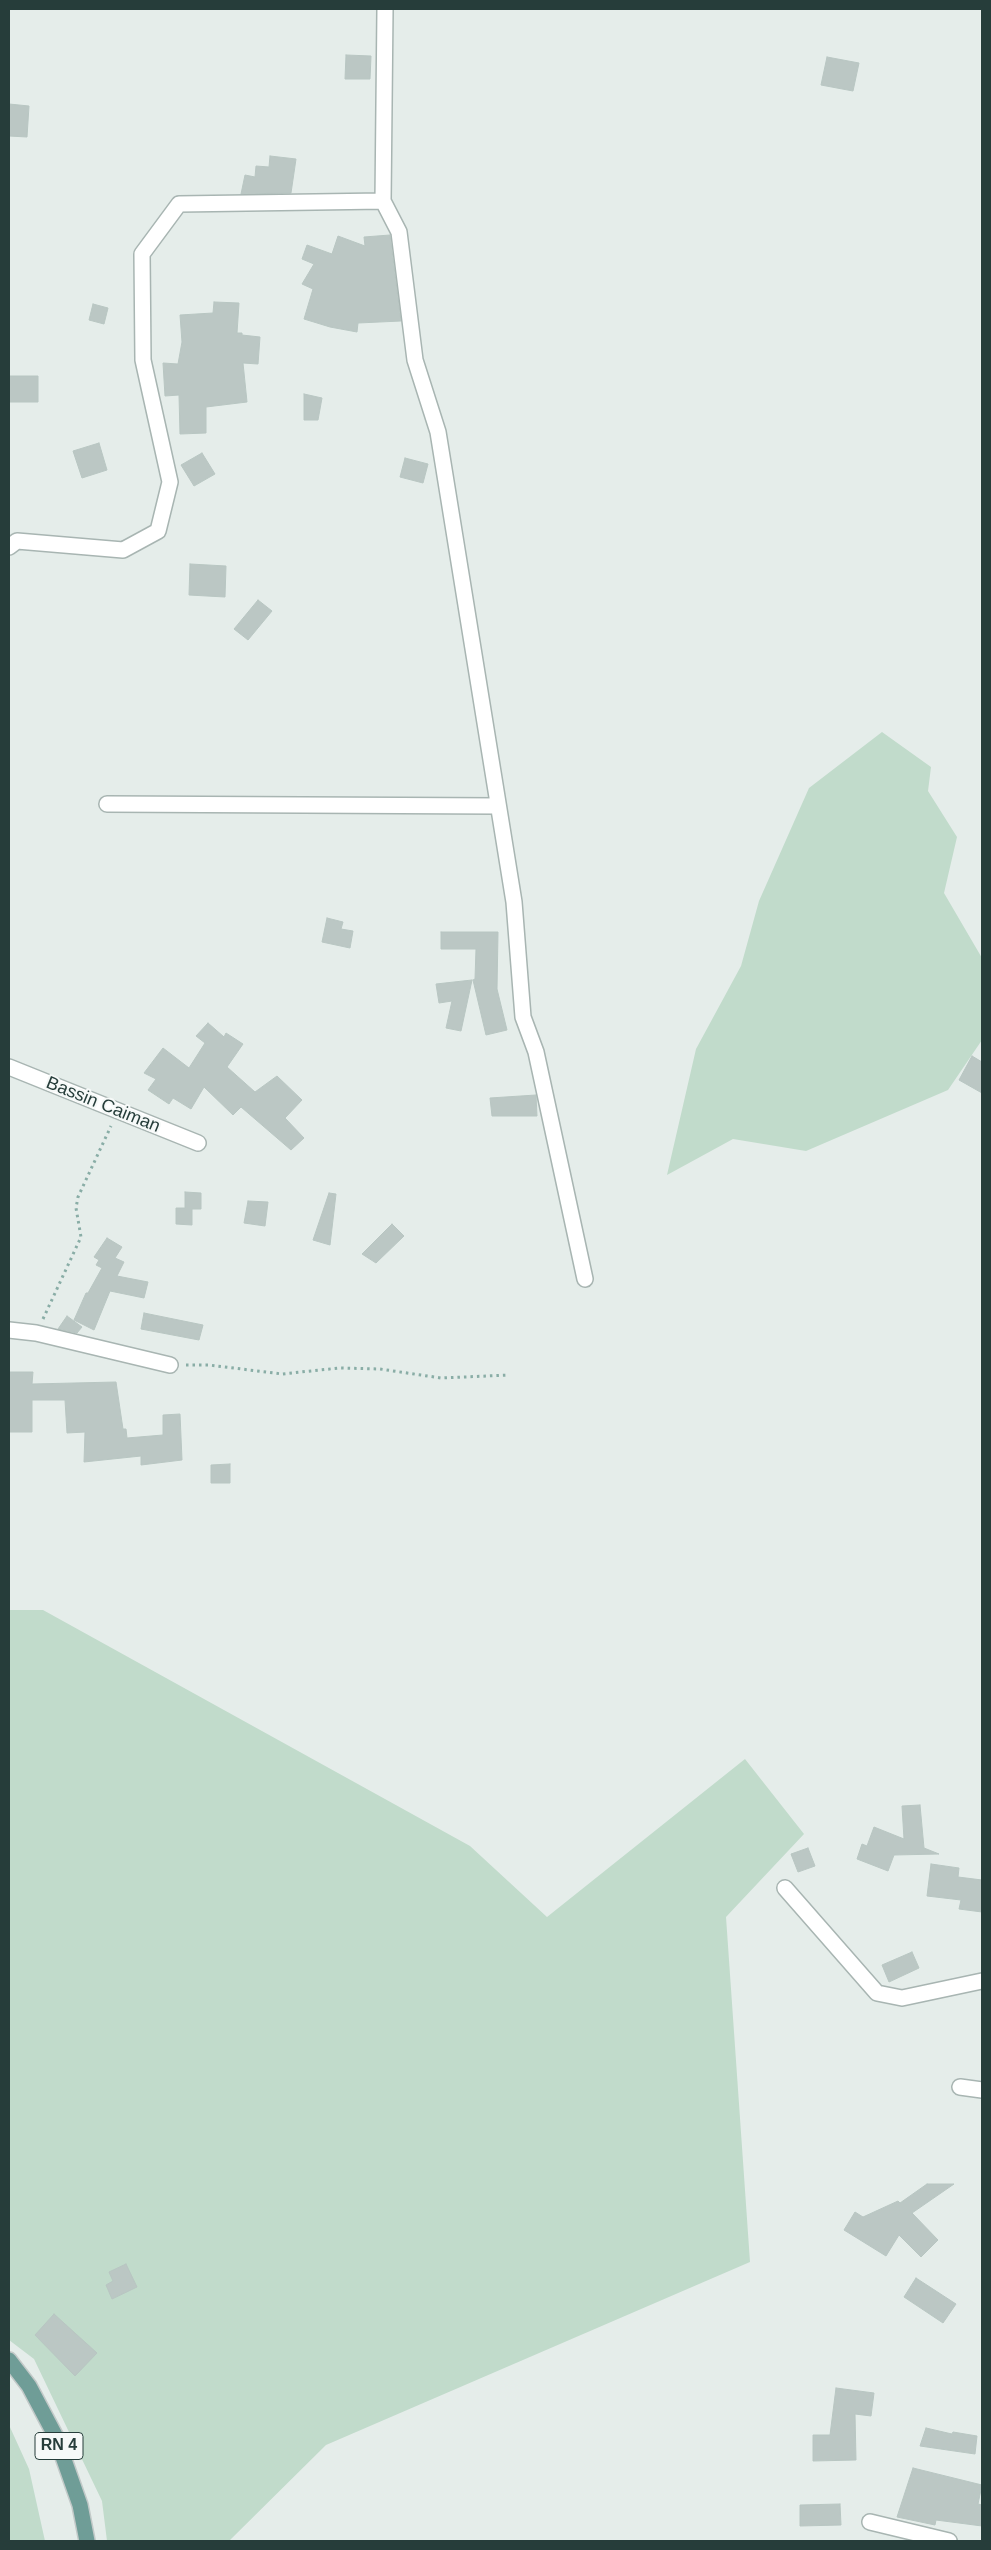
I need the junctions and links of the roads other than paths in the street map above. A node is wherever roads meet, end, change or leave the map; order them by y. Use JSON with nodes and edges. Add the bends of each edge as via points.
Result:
{"nodes":[{"id":1,"x":386,"y":9,"type":"edge"},
{"id":2,"x":383,"y":201,"type":"junction"},
{"id":3,"x":9,"y":547,"type":"edge"},
{"id":4,"x":107,"y":804,"type":"dead end"},
{"id":5,"x":498,"y":806,"type":"junction"},
{"id":6,"x":9,"y":1067,"type":"edge"},
{"id":7,"x":198,"y":1143,"type":"dead end"},
{"id":8,"x":585,"y":1279,"type":"dead end"},
{"id":9,"x":9,"y":1330,"type":"edge"},
{"id":10,"x":170,"y":1365,"type":"road end"},
{"id":11,"x":785,"y":1888,"type":"dead end"},
{"id":12,"x":982,"y":1981,"type":"edge"},
{"id":13,"x":960,"y":2087,"type":"dead end"},
{"id":14,"x":982,"y":2090,"type":"edge"},
{"id":15,"x":9,"y":2360,"type":"edge"},
{"id":16,"x":870,"y":2522,"type":"dead end"},
{"id":17,"x":87,"y":2541,"type":"edge"},
{"id":18,"x":948,"y":2541,"type":"edge"}],
"edges":[{"from":1,"to":2,"type":"street"},
{"from":2,"to":3,"type":"street","via":[[179,204],[142,254],[143,360],[170,482],[158,531],[123,550],[17,541]]},
{"from":2,"to":5,"type":"street","via":[[399,232],[415,360],[438,432]]},
{"from":4,"to":5,"type":"street"},
{"from":5,"to":8,"type":"street","via":[[514,902],[523,1017],[536,1052]]},
{"from":6,"to":7,"type":"street","name":"Bassin Caiman"},
{"from":9,"to":10,"type":"street","via":[[36,1333]]},
{"from":11,"to":12,"type":"street","via":[[877,1993],[902,1998]]},
{"from":13,"to":14,"type":"street"},
{"from":15,"to":17,"type":"main road","number":"RN 4","via":[[29,2386],[56,2437],[80,2505]]},
{"from":16,"to":18,"type":"street"}]}
